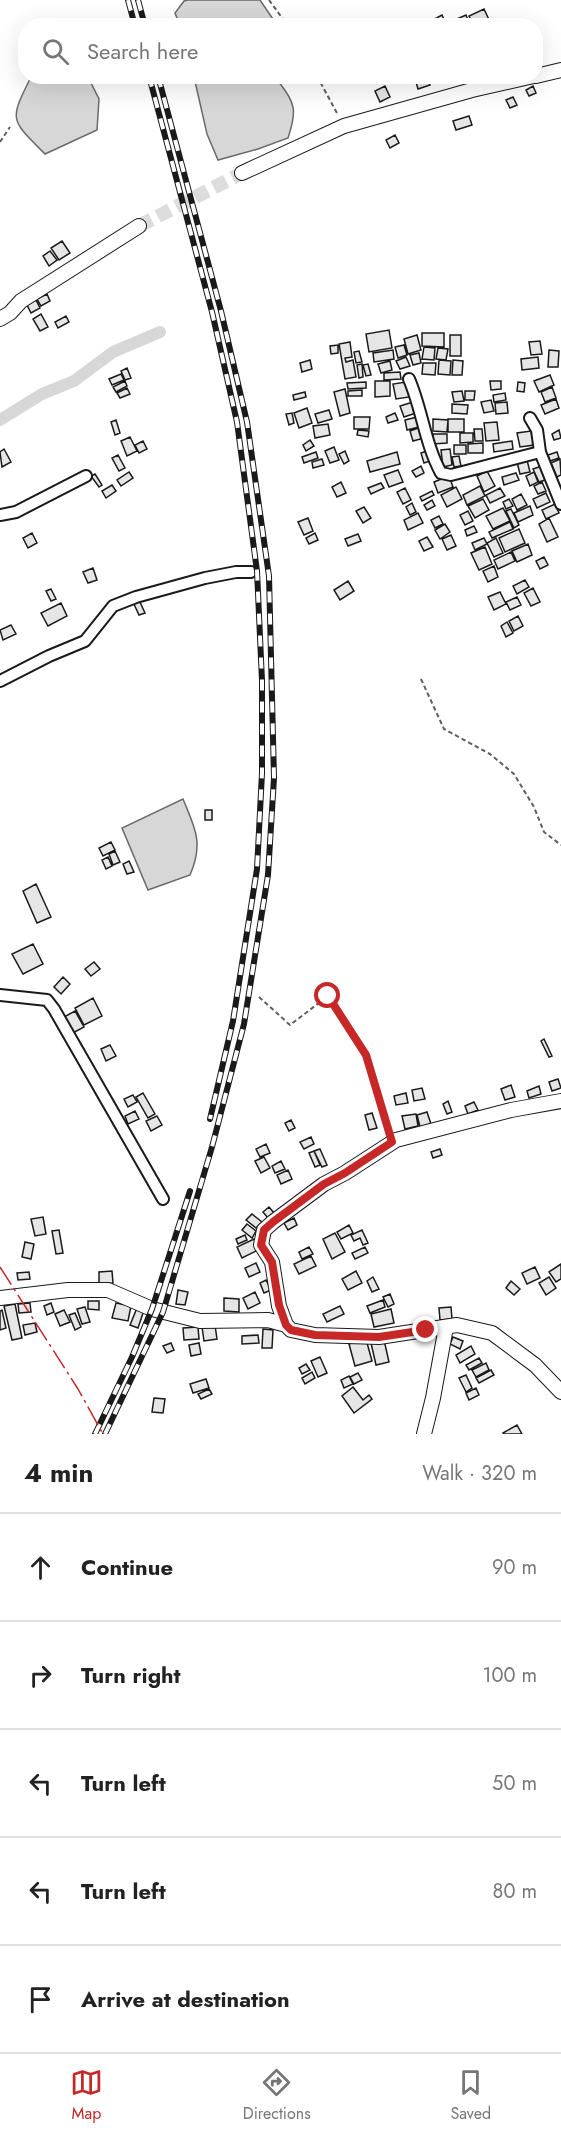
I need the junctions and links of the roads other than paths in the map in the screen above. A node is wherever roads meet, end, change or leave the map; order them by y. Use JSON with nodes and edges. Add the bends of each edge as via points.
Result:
{"nodes":[{"id":1,"x":561,"y":70,"type":"edge"},
{"id":2,"x":543,"y":74,"type":"edge"},
{"id":3,"x":499,"y":84,"type":"edge"},
{"id":4,"x":242,"y":173,"type":"tunnel mouth"},
{"id":5,"x":139,"y":226,"type":"tunnel mouth"},
{"id":6,"x":0,"y":319,"type":"edge"},
{"id":7,"x":409,"y":379,"type":"dead end"},
{"id":8,"x":530,"y":418,"type":"dead end"},
{"id":9,"x":540,"y":452,"type":"junction"},
{"id":10,"x":86,"y":477,"type":"dead end"},
{"id":11,"x":561,"y":504,"type":"edge"},
{"id":12,"x":0,"y":515,"type":"edge"},
{"id":13,"x":251,"y":572,"type":"dead end"},
{"id":14,"x":0,"y":681,"type":"edge"},
{"id":15,"x":0,"y":995,"type":"edge"},
{"id":16,"x":561,"y":1101,"type":"edge"},
{"id":17,"x":163,"y":1199,"type":"dead end"},
{"id":18,"x":0,"y":1298,"type":"edge"},
{"id":19,"x":286,"y":1325,"type":"junction"},
{"id":20,"x":446,"y":1327,"type":"junction"},
{"id":21,"x":561,"y":1392,"type":"edge"},
{"id":22,"x":424,"y":1434,"type":"edge"}],
"edges":[{"from":1,"to":2,"type":"street"},
{"from":3,"to":4,"type":"street","via":[[344,126]]},
{"from":5,"to":6,"type":"street"},
{"from":7,"to":9,"type":"street","via":[[441,473],[451,475]]},
{"from":8,"to":9,"type":"street","via":[[537,430]]},
{"from":9,"to":11,"type":"street"},
{"from":10,"to":12,"type":"street","via":[[16,512]]},
{"from":13,"to":14,"type":"street","via":[[205,578],[114,606],[85,641]]},
{"from":15,"to":17,"type":"street","via":[[47,1000]]},
{"from":16,"to":19,"type":"street","via":[[501,1112],[392,1142],[324,1184],[264,1230],[261,1245],[272,1262]]},
{"from":18,"to":19,"type":"street","via":[[108,1290],[152,1309],[200,1321],[268,1320]]},
{"from":19,"to":20,"type":"street","via":[[291,1330],[315,1335],[379,1337]]},
{"from":20,"to":21,"type":"street","via":[[457,1325],[492,1333],[535,1365]]},
{"from":20,"to":22,"type":"street"}]}
